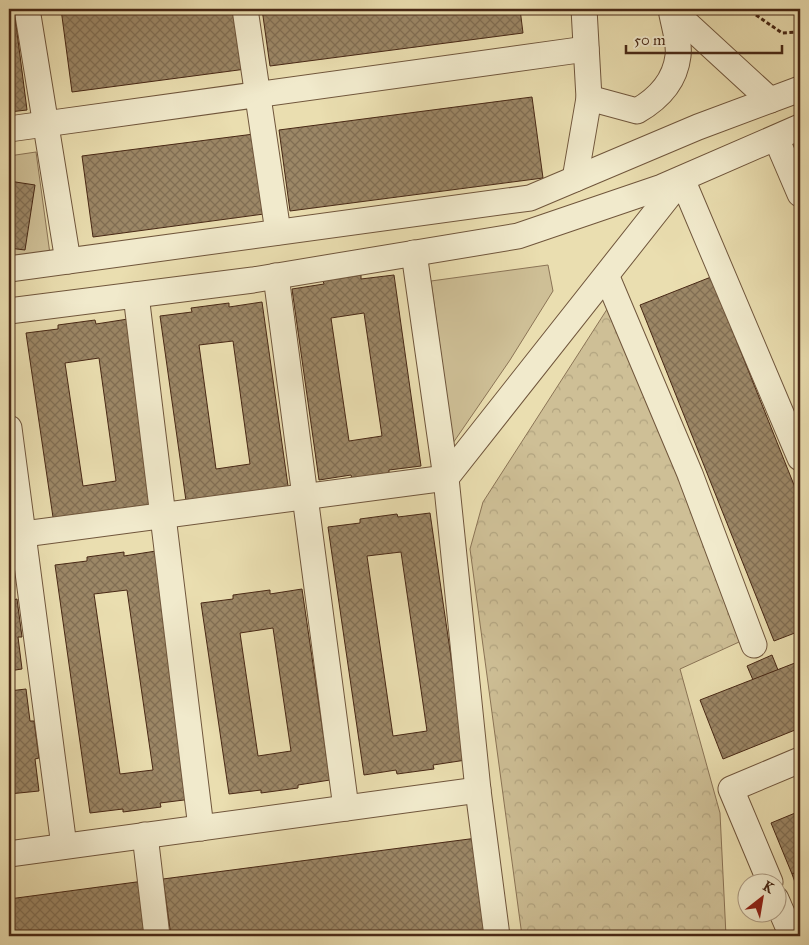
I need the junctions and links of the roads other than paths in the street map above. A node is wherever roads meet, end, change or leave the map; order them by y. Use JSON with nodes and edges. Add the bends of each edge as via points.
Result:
{"nodes":[{"id":1,"x":27,"y":9,"type":"edge"},
{"id":2,"x":244,"y":9,"type":"edge"},
{"id":3,"x":584,"y":9,"type":"edge"},
{"id":4,"x":671,"y":9,"type":"edge"},
{"id":5,"x":586,"y":49,"type":"junction"},
{"id":6,"x":800,"y":89,"type":"edge"},
{"id":7,"x":257,"y":95,"type":"junction"},
{"id":8,"x":589,"y":98,"type":"junction"},
{"id":9,"x":770,"y":100,"type":"junction"},
{"id":10,"x":45,"y":124,"type":"junction"},
{"id":11,"x":800,"y":127,"type":"edge"},
{"id":12,"x":9,"y":129,"type":"edge"},
{"id":13,"x":776,"y":138,"type":"junction"},
{"id":14,"x":575,"y":179,"type":"junction"},
{"id":15,"x":682,"y":179,"type":"junction"},
{"id":16,"x":800,"y":194,"type":"edge"},
{"id":17,"x":278,"y":232,"type":"junction"},
{"id":18,"x":414,"y":253,"type":"junction"},
{"id":19,"x":68,"y":261,"type":"junction"},
{"id":20,"x":9,"y":269,"type":"edge"},
{"id":21,"x":276,"y":276,"type":"junction"},
{"id":22,"x":607,"y":276,"type":"junction"},
{"id":23,"x":136,"y":295,"type":"junction"},
{"id":24,"x":9,"y":311,"type":"edge"},
{"id":25,"x":9,"y":428,"type":"edge"},
{"id":26,"x":800,"y":458,"type":"edge"},
{"id":27,"x":446,"y":478,"type":"junction"},
{"id":28,"x":305,"y":497,"type":"junction"},
{"id":29,"x":163,"y":516,"type":"junction"},
{"id":30,"x":16,"y":535,"type":"edge"},
{"id":31,"x":754,"y":645,"type":"dead end"},
{"id":32,"x":800,"y":760,"type":"edge"},
{"id":33,"x":478,"y":790,"type":"junction"},
{"id":34,"x":346,"y":808,"type":"junction"},
{"id":35,"x":201,"y":828,"type":"junction"},
{"id":36,"x":145,"y":835,"type":"junction"},
{"id":37,"x":64,"y":846,"type":"junction"},
{"id":38,"x":9,"y":854,"type":"edge"},
{"id":39,"x":766,"y":872,"type":"edge"},
{"id":40,"x":786,"y":922,"type":"edge"},
{"id":41,"x":157,"y":936,"type":"edge"},
{"id":42,"x":497,"y":936,"type":"edge"},
{"id":43,"x":792,"y":936,"type":"edge"}],
"edges":[{"from":1,"to":10,"type":"street"},
{"from":2,"to":7,"type":"street"},
{"from":3,"to":5,"type":"street"},
{"from":4,"to":8,"type":"street","via":[[678,56],[667,85],[655,100],[637,111]]},
{"from":4,"to":9,"type":"street"},
{"from":5,"to":7,"type":"street"},
{"from":5,"to":8,"type":"street"},
{"from":6,"to":9,"type":"street"},
{"from":7,"to":10,"type":"street"},
{"from":7,"to":17,"type":"street"},
{"from":8,"to":14,"type":"street"},
{"from":9,"to":14,"type":"street"},
{"from":10,"to":12,"type":"street"},
{"from":10,"to":19,"type":"street"},
{"from":11,"to":13,"type":"street"},
{"from":13,"to":15,"type":"street"},
{"from":13,"to":16,"type":"street"},
{"from":14,"to":17,"type":"street","via":[[530,198]]},
{"from":15,"to":18,"type":"street","via":[[518,236]]},
{"from":15,"to":22,"type":"street"},
{"from":15,"to":26,"type":"street"},
{"from":17,"to":19,"type":"street"},
{"from":18,"to":21,"type":"street"},
{"from":18,"to":27,"type":"street"},
{"from":19,"to":20,"type":"street"},
{"from":21,"to":23,"type":"street"},
{"from":21,"to":28,"type":"street"},
{"from":22,"to":27,"type":"street"},
{"from":22,"to":31,"type":"street","via":[[690,474]]},
{"from":23,"to":24,"type":"street"},
{"from":23,"to":29,"type":"street"},
{"from":25,"to":30,"type":"street"},
{"from":27,"to":28,"type":"street"},
{"from":27,"to":33,"type":"street"},
{"from":28,"to":29,"type":"street"},
{"from":28,"to":34,"type":"street"},
{"from":29,"to":30,"type":"street"},
{"from":29,"to":35,"type":"street"},
{"from":30,"to":37,"type":"street"},
{"from":32,"to":39,"type":"street","via":[[731,789]]},
{"from":33,"to":34,"type":"street"},
{"from":33,"to":42,"type":"street"},
{"from":34,"to":35,"type":"street"},
{"from":35,"to":36,"type":"street"},
{"from":36,"to":37,"type":"street"},
{"from":36,"to":41,"type":"street"},
{"from":37,"to":38,"type":"street"},
{"from":40,"to":43,"type":"street"}]}
